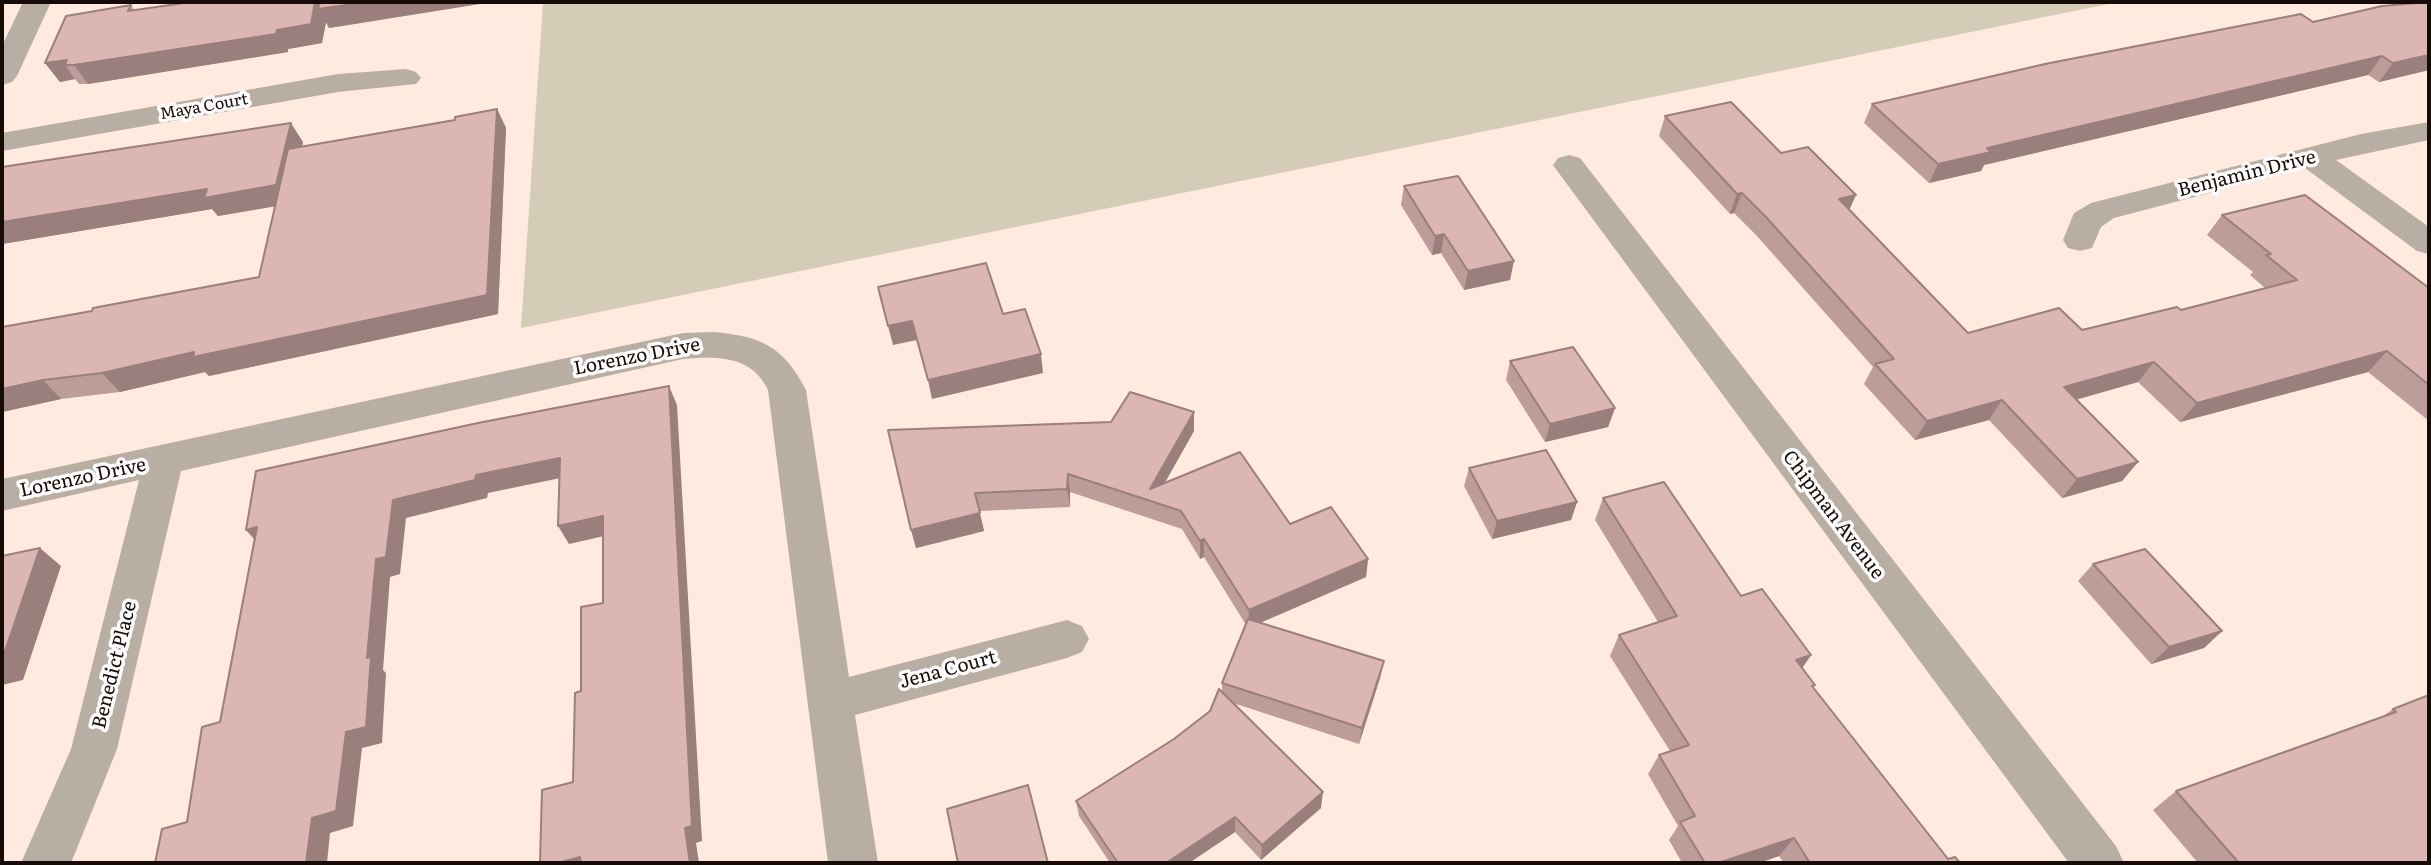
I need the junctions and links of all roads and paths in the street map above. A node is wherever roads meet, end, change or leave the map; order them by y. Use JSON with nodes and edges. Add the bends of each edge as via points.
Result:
{"nodes":[{"id":1,"x":37,"y":2,"type":"edge"},
{"id":2,"x":2,"y":76,"type":"edge"},
{"id":3,"x":406,"y":78,"type":"dead end"},
{"id":4,"x":2429,"y":131,"type":"edge"},
{"id":5,"x":2,"y":142,"type":"edge"},
{"id":6,"x":2312,"y":158,"type":"junction"},
{"id":7,"x":1569,"y":165,"type":"dead end"},
{"id":8,"x":2080,"y":240,"type":"dead end"},
{"id":9,"x":2429,"y":243,"type":"edge"},
{"id":10,"x":164,"y":460,"type":"junction"},
{"id":11,"x":2,"y":495,"type":"edge"},
{"id":12,"x":1067,"y":639,"type":"dead end"},
{"id":13,"x":829,"y":702,"type":"junction"},
{"id":14,"x":46,"y":863,"type":"edge"},
{"id":15,"x":853,"y":863,"type":"edge"},
{"id":16,"x":2099,"y":863,"type":"edge"}],
"edges":[{"from":1,"to":2,"type":"street"},
{"from":3,"to":5,"type":"street","name":"Maya Court","via":[[338,83]]},
{"from":4,"to":6,"type":"street","name":"Benjamin Drive"},
{"from":6,"to":8,"type":"street","name":"Benjamin Drive","via":[[2103,210],[2086,221]]},
{"from":6,"to":9,"type":"street"},
{"from":7,"to":16,"type":"street","name":"Chipman Avenue"},
{"from":10,"to":11,"type":"street","name":"Lorenzo Drive"},
{"from":10,"to":13,"type":"street","name":"Lorenzo Drive","via":[[682,346],[712,343],[751,351],[779,371],[787,390]]},
{"from":10,"to":14,"type":"street","name":"Benedict Place","via":[[94,749]]},
{"from":12,"to":13,"type":"street","name":"Jena Court"},
{"from":13,"to":15,"type":"street","name":"Lorenzo Drive"}]}
